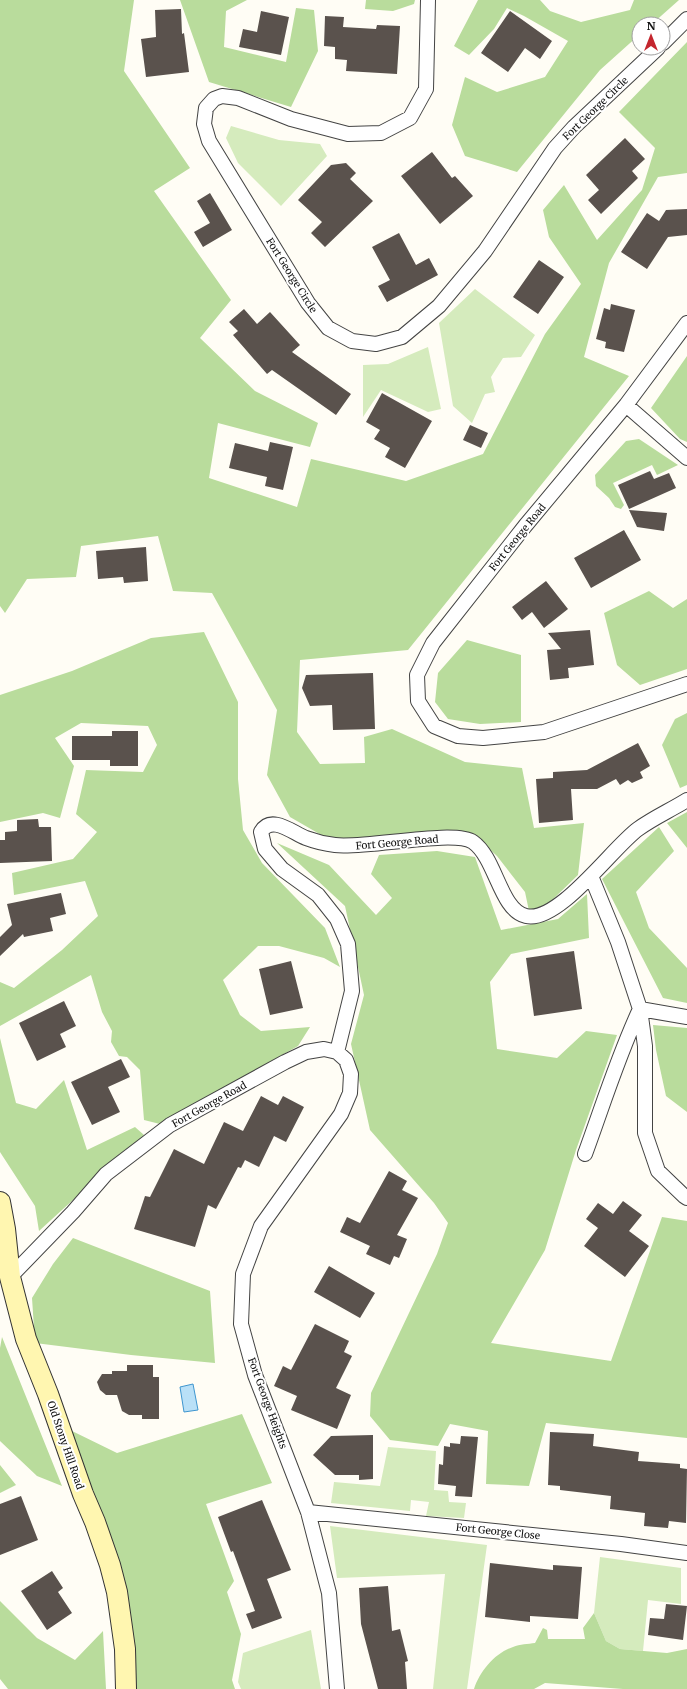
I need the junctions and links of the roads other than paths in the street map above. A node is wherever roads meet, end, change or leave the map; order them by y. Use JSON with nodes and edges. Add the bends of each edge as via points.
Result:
{"nodes":[{"id":1,"x":428,"y":0,"type":"edge"},
{"id":2,"x":687,"y":19,"type":"edge"},
{"id":3,"x":671,"y":35,"type":"edge"},
{"id":4,"x":649,"y":56,"type":"edge"},
{"id":5,"x":687,"y":323,"type":"edge"},
{"id":6,"x":626,"y":406,"type":"junction"},
{"id":7,"x":687,"y":458,"type":"edge"},
{"id":8,"x":687,"y":684,"type":"edge"},
{"id":9,"x":687,"y":800,"type":"edge"},
{"id":10,"x":591,"y":876,"type":"junction"},
{"id":11,"x":640,"y":1009,"type":"junction"},
{"id":12,"x":687,"y":1017,"type":"edge"},
{"id":13,"x":337,"y":1052,"type":"junction"},
{"id":14,"x":585,"y":1154,"type":"dead end"},
{"id":15,"x":687,"y":1198,"type":"edge"},
{"id":16,"x":0,"y":1202,"type":"edge"},
{"id":17,"x":10,"y":1277,"type":"junction"},
{"id":18,"x":308,"y":1512,"type":"junction"},
{"id":19,"x":687,"y":1553,"type":"edge"},
{"id":20,"x":126,"y":1689,"type":"edge"},
{"id":21,"x":337,"y":1689,"type":"edge"}],
"edges":[{"from":1,"to":4,"type":"street","name":"Fort George Circle","via":[[426,89],[410,118],[381,133],[348,134],[291,119],[238,98],[222,96],[206,108],[204,124],[209,141],[308,303],[328,328],[352,342],[376,344],[402,337],[439,306],[484,251],[555,148]]},
{"from":2,"to":3,"type":"street"},
{"from":5,"to":6,"type":"street","name":"Fort George Road"},
{"from":6,"to":7,"type":"street"},
{"from":6,"to":8,"type":"street","name":"Fort George Road","via":[[525,526],[433,643],[417,675],[418,701],[434,726],[458,736],[483,738],[544,732]]},
{"from":9,"to":10,"type":"street","name":"Fort George Road","via":[[637,830]]},
{"from":10,"to":11,"type":"street","via":[[618,942]]},
{"from":10,"to":13,"type":"street","name":"Fort George Road","via":[[543,915],[526,916],[514,910],[484,853],[472,841],[451,837],[374,845],[335,845],[306,838],[277,824],[263,828],[261,832],[265,849],[282,869],[318,895],[338,919],[348,944],[352,992]]},
{"from":11,"to":12,"type":"street"},
{"from":11,"to":14,"type":"street","via":[[625,1042]]},
{"from":11,"to":15,"type":"street","via":[[645,1046],[645,1133],[658,1171]]},
{"from":13,"to":17,"type":"street","name":"Fort George Road","via":[[324,1049],[306,1052],[170,1125],[106,1174]]},
{"from":13,"to":18,"type":"street","name":"Fort George Heights","via":[[346,1060],[351,1074],[350,1093],[341,1114],[261,1226],[243,1274],[241,1324],[255,1375]]},
{"from":16,"to":17,"type":"street","name":"Old Stony Hill Road"},
{"from":17,"to":20,"type":"street","name":"Old Stony Hill Road","via":[[26,1340],[110,1565],[122,1619]]},
{"from":18,"to":19,"type":"street","name":"Fort George Close","via":[[607,1542]]},
{"from":18,"to":21,"type":"street","name":"Fort George Heights","via":[[329,1593]]}]}
